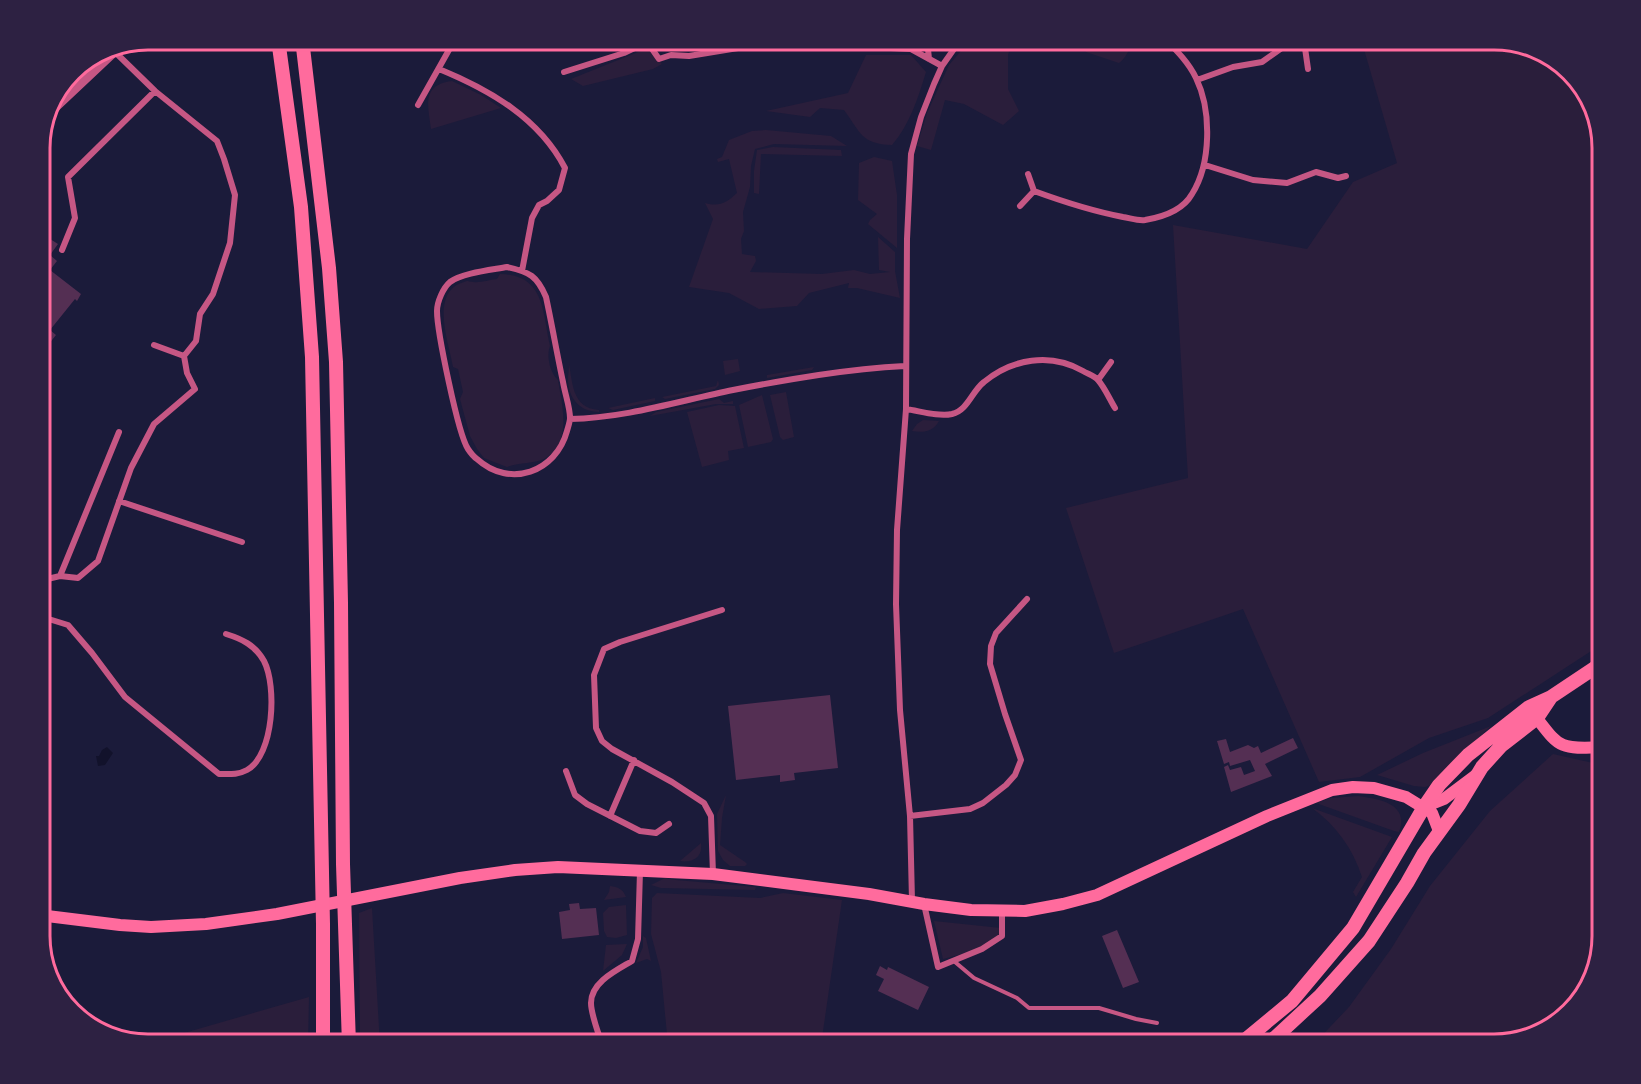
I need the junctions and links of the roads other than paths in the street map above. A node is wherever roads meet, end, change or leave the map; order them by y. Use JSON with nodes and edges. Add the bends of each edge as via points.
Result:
{"nodes":[{"id":1,"x":280,"y":50,"type":"edge"},
{"id":2,"x":303,"y":50,"type":"edge"},
{"id":3,"x":449,"y":50,"type":"edge"},
{"id":4,"x":630,"y":50,"type":"edge"},
{"id":5,"x":653,"y":50,"type":"edge"},
{"id":6,"x":726,"y":50,"type":"edge"},
{"id":7,"x":913,"y":50,"type":"edge"},
{"id":8,"x":928,"y":50,"type":"edge"},
{"id":9,"x":954,"y":50,"type":"edge"},
{"id":10,"x":1176,"y":50,"type":"edge"},
{"id":11,"x":1279,"y":50,"type":"edge"},
{"id":12,"x":1305,"y":50,"type":"edge"},
{"id":13,"x":122,"y":53,"type":"edge"},
{"id":14,"x":106,"y":59,"type":"edge"},
{"id":15,"x":929,"y":59,"type":"junction"},
{"id":16,"x":942,"y":66,"type":"junction"},
{"id":17,"x":439,"y":69,"type":"junction"},
{"id":18,"x":1308,"y":69,"type":"dead end"},
{"id":19,"x":564,"y":72,"type":"dead end"},
{"id":20,"x":1197,"y":80,"type":"junction"},
{"id":21,"x":155,"y":91,"type":"junction"},
{"id":22,"x":62,"y":100,"type":"edge"},
{"id":23,"x":418,"y":105,"type":"dead end"},
{"id":24,"x":1205,"y":165,"type":"junction"},
{"id":25,"x":1028,"y":174,"type":"dead end"},
{"id":26,"x":1346,"y":177,"type":"dead end"},
{"id":27,"x":1034,"y":191,"type":"junction"},
{"id":28,"x":1020,"y":206,"type":"dead end"},
{"id":29,"x":62,"y":250,"type":"dead end"},
{"id":30,"x":522,"y":271,"type":"junction"},
{"id":31,"x":154,"y":345,"type":"dead end"},
{"id":32,"x":184,"y":356,"type":"junction"},
{"id":33,"x":1111,"y":362,"type":"dead end"},
{"id":34,"x":905,"y":366,"type":"junction"},
{"id":35,"x":1098,"y":380,"type":"junction"},
{"id":36,"x":1115,"y":408,"type":"dead end"},
{"id":37,"x":906,"y":409,"type":"junction"},
{"id":38,"x":570,"y":419,"type":"junction"},
{"id":39,"x":119,"y":432,"type":"dead end"},
{"id":40,"x":119,"y":501,"type":"junction"},
{"id":41,"x":242,"y":542,"type":"dead end"},
{"id":42,"x":60,"y":576,"type":"junction"},
{"id":43,"x":50,"y":579,"type":"edge"},
{"id":44,"x":1027,"y":599,"type":"dead end"},
{"id":45,"x":722,"y":610,"type":"dead end"},
{"id":46,"x":50,"y":619,"type":"edge"},
{"id":47,"x":226,"y":634,"type":"dead end"},
{"id":48,"x":1592,"y":670,"type":"edge"},
{"id":49,"x":1533,"y":713,"type":"junction"},
{"id":50,"x":1592,"y":748,"type":"edge"},
{"id":51,"x":634,"y":760,"type":"junction"},
{"id":52,"x":566,"y":771,"type":"dead end"},
{"id":53,"x":1477,"y":774,"type":"junction"},
{"id":54,"x":1424,"y":807,"type":"junction"},
{"id":55,"x":610,"y":816,"type":"junction"},
{"id":56,"x":910,"y":816,"type":"junction"},
{"id":57,"x":669,"y":824,"type":"dead end"},
{"id":58,"x":1439,"y":831,"type":"junction"},
{"id":59,"x":640,"y":870,"type":"junction"},
{"id":60,"x":713,"y":874,"type":"junction"},
{"id":61,"x":918,"y":902,"type":"junction"},
{"id":62,"x":1002,"y":912,"type":"junction"},
{"id":63,"x":50,"y":916,"type":"edge"},
{"id":64,"x":955,"y":962,"type":"junction"},
{"id":65,"x":1157,"y":1023,"type":"dead end"},
{"id":66,"x":323,"y":1034,"type":"edge"},
{"id":67,"x":349,"y":1034,"type":"edge"},
{"id":68,"x":599,"y":1034,"type":"edge"},
{"id":69,"x":1252,"y":1034,"type":"edge"},
{"id":70,"x":1280,"y":1034,"type":"edge"}],
"edges":[{"from":1,"to":66,"type":"main road","via":[[301,207],[312,357]]},
{"from":2,"to":67,"type":"main road","via":[[336,362]]},
{"from":3,"to":17,"type":"street"},
{"from":4,"to":19,"type":"street"},
{"from":5,"to":6,"type":"street","via":[[659,58]]},
{"from":7,"to":15,"type":"street"},
{"from":8,"to":15,"type":"street"},
{"from":9,"to":16,"type":"street"},
{"from":10,"to":20,"type":"street"},
{"from":11,"to":20,"type":"street","via":[[1262,62]]},
{"from":12,"to":18,"type":"street"},
{"from":13,"to":21,"type":"street"},
{"from":14,"to":22,"type":"street"},
{"from":15,"to":16,"type":"street"},
{"from":16,"to":34,"type":"street","via":[[911,154]]},
{"from":17,"to":23,"type":"street"},
{"from":17,"to":30,"type":"street","via":[[493,94],[526,118],[565,168],[559,190],[539,205],[532,218]]},
{"from":20,"to":24,"type":"street","via":[[1207,127]]},
{"from":21,"to":29,"type":"street","via":[[68,177],[75,218]]},
{"from":21,"to":32,"type":"street","via":[[217,141],[235,195],[230,243],[213,294],[200,314],[196,341]]},
{"from":24,"to":26,"type":"street","via":[[1253,180],[1287,183],[1316,172]]},
{"from":24,"to":27,"type":"street","via":[[1192,196],[1170,214],[1142,221],[1069,204]]},
{"from":25,"to":27,"type":"street"},
{"from":27,"to":28,"type":"street"},
{"from":30,"to":38,"type":"street","via":[[538,280],[546,297]]},
{"from":30,"to":38,"type":"street","via":[[507,267],[476,272],[449,283],[439,299],[438,327],[461,430],[467,448],[478,460],[516,474],[537,470],[557,453]]},
{"from":31,"to":32,"type":"street"},
{"from":32,"to":40,"type":"street","via":[[195,389],[154,424]]},
{"from":33,"to":35,"type":"street"},
{"from":34,"to":37,"type":"street"},
{"from":34,"to":38,"type":"street","via":[[860,368],[601,418]]},
{"from":35,"to":36,"type":"street"},
{"from":35,"to":37,"type":"street","via":[[1075,366],[1036,360],[992,376],[967,405],[952,414]]},
{"from":37,"to":56,"type":"street","via":[[896,604]]},
{"from":39,"to":42,"type":"street"},
{"from":40,"to":41,"type":"street"},
{"from":40,"to":42,"type":"street","via":[[98,561],[78,578]]},
{"from":42,"to":43,"type":"street"},
{"from":44,"to":56,"type":"street","via":[[996,633],[991,646],[990,664],[1021,760],[1015,775],[999,791],[970,809]]},
{"from":45,"to":51,"type":"street","via":[[604,649],[594,675],[596,728],[602,741]]},
{"from":46,"to":47,"type":"street","via":[[68,625],[126,697],[219,774],[238,774],[258,758],[270,730],[270,686],[264,661],[246,641]]},
{"from":48,"to":49,"type":"main road"},
{"from":49,"to":50,"type":"main road","via":[[1556,742],[1577,749]]},
{"from":49,"to":53,"type":"main road"},
{"from":49,"to":54,"type":"main road","via":[[1468,755]]},
{"from":51,"to":55,"type":"street"},
{"from":51,"to":60,"type":"street","via":[[704,803],[711,816]]},
{"from":52,"to":55,"type":"street","via":[[575,795]]},
{"from":53,"to":54,"type":"main road","via":[[1444,799]]},
{"from":53,"to":58,"type":"main road"},
{"from":54,"to":58,"type":"main road","via":[[1432,813]]},
{"from":54,"to":62,"type":"main road","via":[[1374,788],[1332,790],[1097,895],[1025,911]]},
{"from":54,"to":69,"type":"main road","via":[[1353,927],[1292,1001]]},
{"from":55,"to":57,"type":"street","via":[[640,831],[656,833]]},
{"from":56,"to":61,"type":"street"},
{"from":58,"to":70,"type":"main road","via":[[1369,941]]},
{"from":59,"to":60,"type":"main road"},
{"from":59,"to":63,"type":"main road","via":[[515,870],[206,924],[120,926]]},
{"from":59,"to":68,"type":"street","via":[[638,939],[633,961],[602,981],[591,1003]]},
{"from":60,"to":61,"type":"main road"},
{"from":61,"to":62,"type":"main road"},
{"from":61,"to":64,"type":"street","via":[[938,967]]},
{"from":62,"to":64,"type":"street","via":[[1002,936]]},
{"from":64,"to":65,"type":"lane","via":[[974,978],[1017,998],[1029,1008],[1099,1008]]}]}
